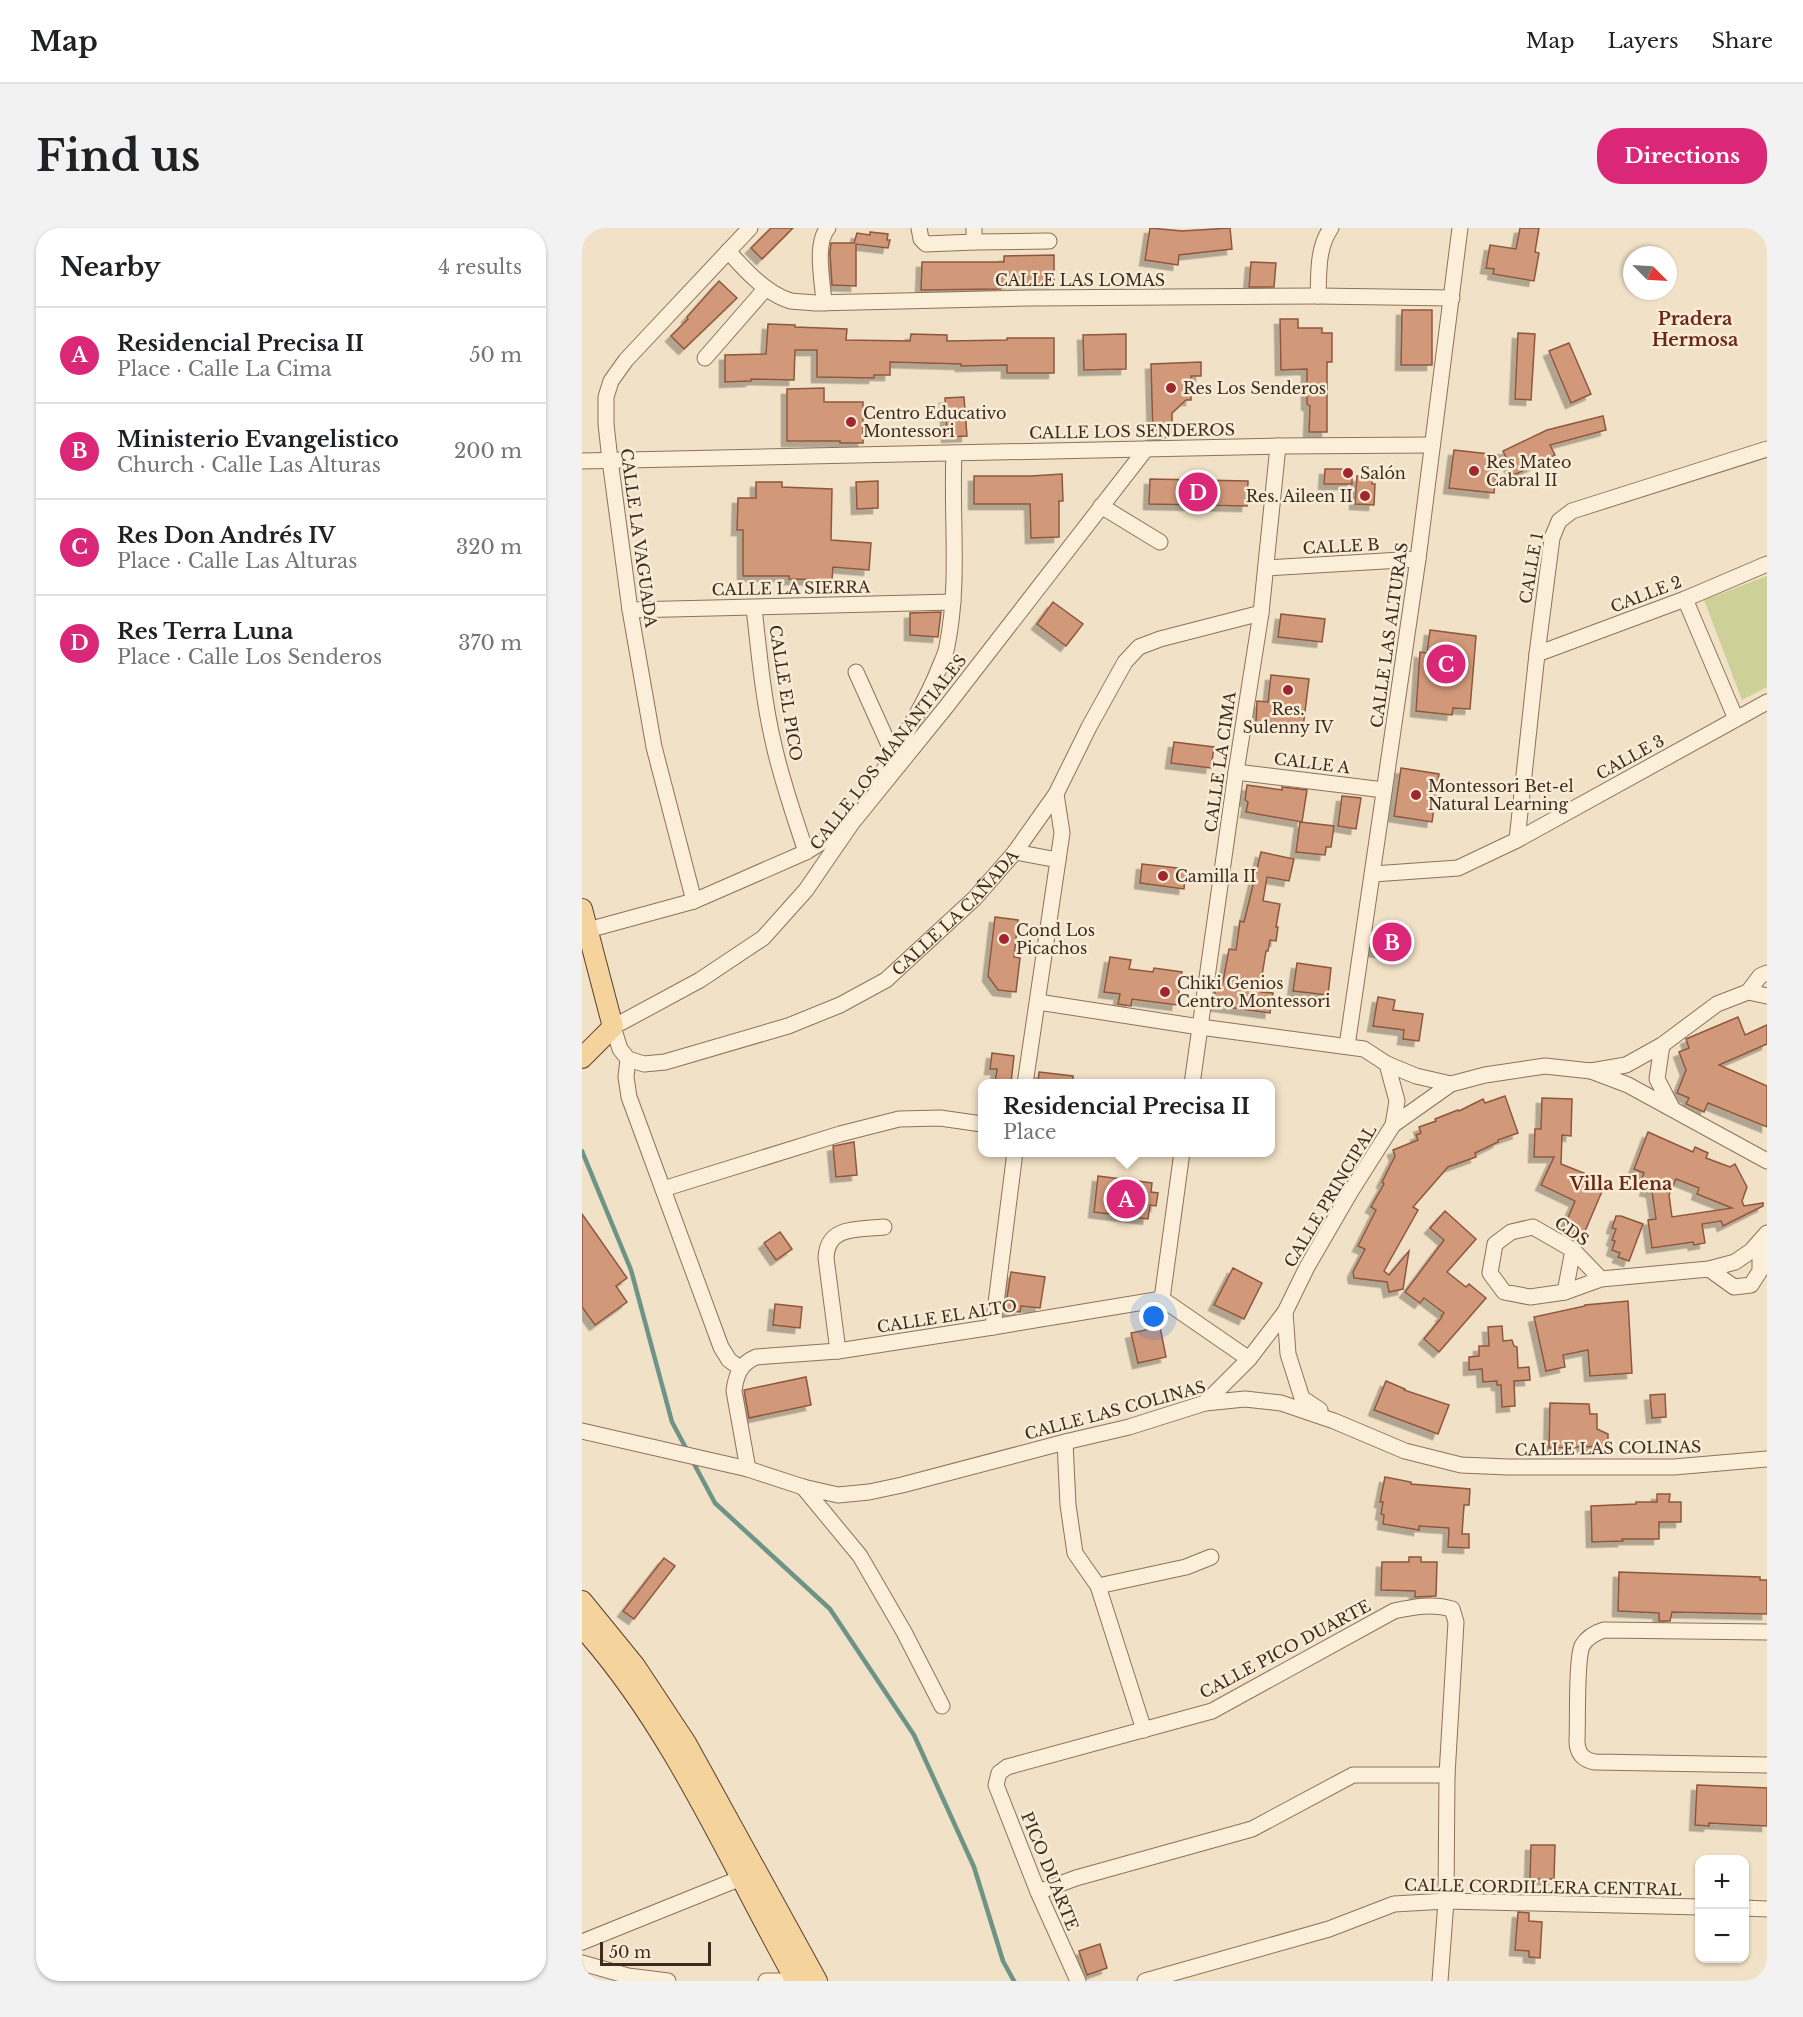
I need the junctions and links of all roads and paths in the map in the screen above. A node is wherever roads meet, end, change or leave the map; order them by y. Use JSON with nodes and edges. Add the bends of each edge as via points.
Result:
{"nodes":[{"id":1,"x":750,"y":228,"type":"edge"},
{"id":2,"x":828,"y":228,"type":"edge"},
{"id":3,"x":919,"y":228,"type":"edge"},
{"id":4,"x":1331,"y":228,"type":"edge"},
{"id":5,"x":1460,"y":228,"type":"edge"},
{"id":6,"x":974,"y":235,"type":"edge"},
{"id":7,"x":1049,"y":241,"type":"dead end"},
{"id":8,"x":728,"y":251,"type":"junction"},
{"id":9,"x":766,"y":288,"type":"junction"},
{"id":10,"x":1318,"y":296,"type":"junction"},
{"id":11,"x":1452,"y":298,"type":"junction"},
{"id":12,"x":825,"y":303,"type":"junction"},
{"id":13,"x":705,"y":358,"type":"dead end"},
{"id":14,"x":1432,"y":445,"type":"junction"},
{"id":15,"x":1278,"y":446,"type":"junction"},
{"id":16,"x":1146,"y":449,"type":"junction"},
{"id":17,"x":1767,"y":449,"type":"edge"},
{"id":18,"x":954,"y":453,"type":"junction"},
{"id":19,"x":610,"y":460,"type":"junction"},
{"id":20,"x":582,"y":461,"type":"edge"},
{"id":21,"x":1101,"y":506,"type":"junction"},
{"id":22,"x":1161,"y":543,"type":"dead end"},
{"id":23,"x":1419,"y":559,"type":"junction"},
{"id":24,"x":1767,"y":564,"type":"edge"},
{"id":25,"x":1266,"y":568,"type":"junction"},
{"id":26,"x":1685,"y":599,"type":"junction"},
{"id":27,"x":953,"y":602,"type":"junction"},
{"id":28,"x":754,"y":608,"type":"junction"},
{"id":29,"x":630,"y":610,"type":"junction"},
{"id":30,"x":1260,"y":613,"type":"junction"},
{"id":31,"x":1537,"y":654,"type":"junction"},
{"id":32,"x":856,"y":672,"type":"dead end"},
{"id":33,"x":1767,"y":702,"type":"edge"},
{"id":34,"x":1736,"y":719,"type":"junction"},
{"id":35,"x":893,"y":754,"type":"junction"},
{"id":36,"x":1236,"y":772,"type":"junction"},
{"id":37,"x":1384,"y":790,"type":"junction"},
{"id":38,"x":1056,"y":794,"type":"junction"},
{"id":39,"x":852,"y":823,"type":"junction"},
{"id":40,"x":1517,"y":840,"type":"junction"},
{"id":41,"x":806,"y":852,"type":"junction"},
{"id":42,"x":1015,"y":852,"type":"junction"},
{"id":43,"x":1058,"y":860,"type":"junction"},
{"id":44,"x":1372,"y":874,"type":"junction"},
{"id":45,"x":694,"y":901,"type":"junction"},
{"id":46,"x":582,"y":909,"type":"edge"},
{"id":47,"x":588,"y":930,"type":"junction"},
{"id":48,"x":1767,"y":973,"type":"edge"},
{"id":49,"x":1748,"y":992,"type":"junction"},
{"id":50,"x":1767,"y":996,"type":"edge"},
{"id":51,"x":1038,"y":1002,"type":"junction"},
{"id":52,"x":613,"y":1027,"type":"junction"},
{"id":53,"x":1200,"y":1027,"type":"junction"},
{"id":54,"x":1662,"y":1045,"type":"junction"},
{"id":55,"x":1347,"y":1046,"type":"junction"},
{"id":56,"x":582,"y":1058,"type":"edge"},
{"id":57,"x":628,"y":1059,"type":"junction"},
{"id":58,"x":1387,"y":1064,"type":"junction"},
{"id":59,"x":1591,"y":1071,"type":"junction"},
{"id":60,"x":1026,"y":1079,"type":"edge"},
{"id":61,"x":1193,"y":1079,"type":"edge"},
{"id":62,"x":1452,"y":1084,"type":"junction"},
{"id":63,"x":1672,"y":1108,"type":"junction"},
{"id":64,"x":978,"y":1123,"type":"edge"},
{"id":65,"x":1394,"y":1125,"type":"junction"},
{"id":66,"x":1014,"y":1157,"type":"edge"},
{"id":67,"x":1181,"y":1157,"type":"edge"},
{"id":68,"x":1767,"y":1161,"type":"edge"},
{"id":69,"x":663,"y":1189,"type":"junction"},
{"id":70,"x":884,"y":1227,"type":"dead end"},
{"id":71,"x":1767,"y":1233,"type":"edge"},
{"id":72,"x":1574,"y":1250,"type":"junction"},
{"id":73,"x":1709,"y":1269,"type":"junction"},
{"id":74,"x":1601,"y":1279,"type":"junction"},
{"id":75,"x":1564,"y":1292,"type":"junction"},
{"id":76,"x":1162,"y":1299,"type":"junction"},
{"id":77,"x":1285,"y":1312,"type":"junction"},
{"id":78,"x":993,"y":1327,"type":"junction"},
{"id":79,"x":838,"y":1351,"type":"junction"},
{"id":80,"x":1249,"y":1359,"type":"junction"},
{"id":81,"x":740,"y":1368,"type":"junction"},
{"id":82,"x":1205,"y":1402,"type":"junction"},
{"id":83,"x":1334,"y":1421,"type":"junction"},
{"id":84,"x":582,"y":1431,"type":"edge"},
{"id":85,"x":1065,"y":1442,"type":"junction"},
{"id":86,"x":1767,"y":1459,"type":"edge"},
{"id":87,"x":748,"y":1469,"type":"junction"},
{"id":88,"x":803,"y":1488,"type":"junction"},
{"id":89,"x":1211,"y":1557,"type":"dead end"},
{"id":90,"x":1098,"y":1586,"type":"junction"},
{"id":91,"x":582,"y":1601,"type":"edge"},
{"id":92,"x":582,"y":1627,"type":"edge"},
{"id":93,"x":1767,"y":1632,"type":"edge"},
{"id":94,"x":942,"y":1706,"type":"dead end"},
{"id":95,"x":1144,"y":1730,"type":"junction"},
{"id":96,"x":1767,"y":1765,"type":"edge"},
{"id":97,"x":999,"y":1773,"type":"joint"},
{"id":98,"x":1447,"y":1775,"type":"junction"},
{"id":99,"x":749,"y":1875,"type":"junction"},
{"id":100,"x":1038,"y":1892,"type":"junction"},
{"id":101,"x":1446,"y":1901,"type":"junction"},
{"id":102,"x":1695,"y":1907,"type":"edge"},
{"id":103,"x":1749,"y":1908,"type":"edge"},
{"id":104,"x":1767,"y":1909,"type":"edge"},
{"id":105,"x":582,"y":1942,"type":"edge"},
{"id":106,"x":582,"y":1963,"type":"edge"},
{"id":107,"x":806,"y":1979,"type":"edge"},
{"id":108,"x":668,"y":1981,"type":"edge"},
{"id":109,"x":766,"y":1981,"type":"edge"},
{"id":110,"x":1078,"y":1981,"type":"edge"},
{"id":111,"x":1145,"y":1981,"type":"edge"},
{"id":112,"x":1440,"y":1981,"type":"edge"}],
"edges":[{"from":1,"to":8,"type":"street","name":"CALLE LA VAGUADA"},
{"from":2,"to":12,"type":"street","via":[[820,246]]},
{"from":3,"to":6,"type":"street","via":[[926,244]]},
{"from":4,"to":10,"type":"street","via":[[1320,252]]},
{"from":5,"to":11,"type":"street","name":"CALLE LAS ALTURAS"},
{"from":6,"to":7,"type":"street"},
{"from":8,"to":9,"type":"street","name":"CALLE LAS LOMAS"},
{"from":8,"to":19,"type":"street","name":"CALLE LA VAGUADA","via":[[610,381],[606,424]]},
{"from":9,"to":12,"type":"street","name":"CALLE LAS LOMAS","via":[[793,301]]},
{"from":9,"to":13,"type":"street"},
{"from":10,"to":11,"type":"street","name":"CALLE LAS LOMAS"},
{"from":10,"to":12,"type":"street","name":"CALLE LAS LOMAS"},
{"from":11,"to":14,"type":"street","name":"CALLE LAS ALTURAS"},
{"from":14,"to":15,"type":"street","name":"CALLE LOS SENDEROS"},
{"from":14,"to":23,"type":"street","name":"CALLE LAS ALTURAS"},
{"from":15,"to":16,"type":"street","name":"CALLE LOS SENDEROS"},
{"from":15,"to":25,"type":"street","name":"CALLE LA CIMA"},
{"from":16,"to":18,"type":"street","name":"CALLE LOS SENDEROS"},
{"from":16,"to":21,"type":"street","name":"CALLE LOS MANANTIALES"},
{"from":17,"to":31,"type":"street","name":"CALLE 1","via":[[1572,512],[1560,521],[1552,538]]},
{"from":18,"to":19,"type":"street","name":"CALLE LOS SENDEROS"},
{"from":18,"to":27,"type":"street"},
{"from":19,"to":20,"type":"street","name":"CALLE LOS SENDEROS"},
{"from":19,"to":29,"type":"street","name":"CALLE LA VAGUADA"},
{"from":21,"to":22,"type":"street"},
{"from":21,"to":39,"type":"street","name":"CALLE LOS MANANTIALES"},
{"from":23,"to":25,"type":"street","name":"CALLE B"},
{"from":23,"to":37,"type":"street","name":"CALLE LAS ALTURAS"},
{"from":24,"to":26,"type":"street","name":"CALLE 2"},
{"from":25,"to":30,"type":"street","name":"CALLE LA CIMA"},
{"from":26,"to":31,"type":"street","name":"CALLE 2"},
{"from":26,"to":34,"type":"street"},
{"from":27,"to":28,"type":"street","name":"CALLE LA SIERRA"},
{"from":27,"to":35,"type":"street","via":[[947,648],[929,694]]},
{"from":28,"to":29,"type":"street","name":"CALLE LA SIERRA"},
{"from":28,"to":41,"type":"street","name":"CALLE EL PICO","via":[[772,739]]},
{"from":29,"to":45,"type":"street","name":"CALLE LA VAGUADA","via":[[654,747]]},
{"from":30,"to":36,"type":"street","name":"CALLE LA CIMA"},
{"from":30,"to":38,"type":"street","name":"CALLE LA CAÑADA","via":[[1139,647],[1125,662]]},
{"from":31,"to":40,"type":"street","name":"CALLE 1"},
{"from":32,"to":35,"type":"street"},
{"from":33,"to":34,"type":"street","name":"CALLE 3"},
{"from":34,"to":40,"type":"street","name":"CALLE 3"},
{"from":35,"to":39,"type":"street"},
{"from":36,"to":37,"type":"street","name":"CALLE A"},
{"from":36,"to":53,"type":"street","name":"CALLE LA CIMA"},
{"from":37,"to":44,"type":"street","name":"CALLE LAS ALTURAS"},
{"from":38,"to":42,"type":"street","name":"CALLE LA CAÑADA"},
{"from":38,"to":43,"type":"street","via":[[1062,833]]},
{"from":39,"to":41,"type":"street"},
{"from":39,"to":52,"type":"street","name":"CALLE LOS MANANTIALES","via":[[806,890],[764,938],[700,980]]},
{"from":40,"to":44,"type":"street","name":"CALLE 3","via":[[1458,868]]},
{"from":41,"to":45,"type":"street"},
{"from":42,"to":43,"type":"street"},
{"from":42,"to":57,"type":"street","name":"CALLE LA CAÑADA","via":[[975,898],[886,980],[840,1005],[788,1026],[665,1062],[644,1064]]},
{"from":43,"to":51,"type":"street"},
{"from":44,"to":55,"type":"street","name":"CALLE LAS ALTURAS"},
{"from":45,"to":47,"type":"street"},
{"from":46,"to":47,"type":"main road"},
{"from":47,"to":52,"type":"main road"},
{"from":48,"to":49,"type":"street"},
{"from":49,"to":50,"type":"street"},
{"from":49,"to":54,"type":"street","via":[[1718,1004]]},
{"from":51,"to":53,"type":"street"},
{"from":51,"to":60,"type":"street"},
{"from":52,"to":56,"type":"main road"},
{"from":52,"to":57,"type":"street"},
{"from":53,"to":55,"type":"street"},
{"from":53,"to":61,"type":"street","name":"CALLE LA CIMA"},
{"from":54,"to":59,"type":"street","via":[[1626,1065]]},
{"from":54,"to":63,"type":"street","via":[[1657,1079]]},
{"from":55,"to":58,"type":"street","via":[[1364,1049]]},
{"from":57,"to":69,"type":"street","via":[[629,1097]]},
{"from":58,"to":62,"type":"street"},
{"from":58,"to":65,"type":"street","via":[[1397,1101]]},
{"from":59,"to":62,"type":"street","name":"CALLE PRINCIPAL","via":[[1545,1066]]},
{"from":59,"to":63,"type":"street","name":"CALLE PRINCIPAL"},
{"from":62,"to":65,"type":"street","name":"CALLE PRINCIPAL"},
{"from":63,"to":68,"type":"street","name":"CALLE PRINCIPAL"},
{"from":64,"to":69,"type":"street","via":[[940,1118],[899,1119]]},
{"from":65,"to":77,"type":"street","name":"CALLE PRINCIPAL","via":[[1340,1210]]},
{"from":66,"to":78,"type":"street"},
{"from":67,"to":76,"type":"street"},
{"from":69,"to":81,"type":"street","via":[[722,1347],[729,1360]]},
{"from":70,"to":79,"type":"street","via":[[842,1232],[835,1235],[826,1249]]},
{"from":71,"to":73,"type":"street","name":"CDS","via":[[1735,1262]]},
{"from":71,"to":73,"type":"street","via":[[1760,1271],[1751,1285],[1734,1287]]},
{"from":72,"to":74,"type":"street","name":"CDS"},
{"from":72,"to":75,"type":"street"},
{"from":72,"to":75,"type":"street","name":"CDS","via":[[1533,1227],[1512,1232],[1495,1244],[1490,1273],[1504,1292],[1530,1297]]},
{"from":73,"to":74,"type":"street","name":"CDS"},
{"from":74,"to":75,"type":"street","name":"CDS"},
{"from":76,"to":78,"type":"street","name":"CALLE EL ALTO"},
{"from":76,"to":80,"type":"street"},
{"from":77,"to":80,"type":"street","name":"CALLE PRINCIPAL"},
{"from":77,"to":83,"type":"street","via":[[1288,1354],[1302,1398]]},
{"from":78,"to":79,"type":"street","name":"CALLE EL ALTO"},
{"from":79,"to":81,"type":"street","name":"CALLE EL ALTO","via":[[756,1358]]},
{"from":80,"to":82,"type":"street","name":"CALLE PRINCIPAL"},
{"from":81,"to":87,"type":"street","via":[[734,1391]]},
{"from":82,"to":83,"type":"street","name":"CALLE LAS COLINAS","via":[[1245,1399],[1281,1403]]},
{"from":82,"to":85,"type":"street","name":"CALLE LAS COLINAS","via":[[1129,1427]]},
{"from":83,"to":86,"type":"street","name":"CALLE LAS COLINAS","via":[[1405,1451],[1461,1465],[1674,1467]]},
{"from":84,"to":87,"type":"street","name":"CALLE LAS COLINAS"},
{"from":85,"to":88,"type":"street","name":"CALLE LAS COLINAS","via":[[869,1492],[838,1495]]},
{"from":85,"to":90,"type":"street","via":[[1068,1505],[1076,1553]]},
{"from":87,"to":88,"type":"street","name":"CALLE LAS COLINAS"},
{"from":88,"to":94,"type":"street","via":[[860,1556]]},
{"from":89,"to":90,"type":"street","via":[[1186,1567]]},
{"from":90,"to":95,"type":"street"},
{"from":91,"to":99,"type":"main road","via":[[635,1666],[686,1743]]},
{"from":92,"to":99,"type":"main road","via":[[647,1711]]},
{"from":93,"to":96,"type":"street","via":[[1596,1633],[1588,1638],[1580,1654],[1577,1741],[1579,1753],[1595,1762]]},
{"from":95,"to":97,"type":"street","name":"CALLE PICO DUARTE","via":[[1007,1767]]},
{"from":95,"to":98,"type":"street","name":"CALLE PICO DUARTE","via":[[1212,1711],[1394,1611],[1444,1607],[1452,1610],[1456,1622]]},
{"from":97,"to":100,"type":"street","name":"PICO DUARTE","via":[[996,1785]]},
{"from":98,"to":100,"type":"street","via":[[1353,1775],[1252,1829]]},
{"from":98,"to":101,"type":"street"},
{"from":99,"to":105,"type":"street"},
{"from":99,"to":107,"type":"main road"},
{"from":100,"to":110,"type":"street","name":"PICO DUARTE"},
{"from":101,"to":102,"type":"street","name":"CALLE CORDILLERA CENTRAL"},
{"from":101,"to":111,"type":"street","name":"CALLE CORDILLERA CENTRAL","via":[[1394,1904],[1329,1929]]},
{"from":101,"to":112,"type":"street"},
{"from":103,"to":104,"type":"street"},
{"from":106,"to":108,"type":"street","via":[[628,1976]]},
{"from":107,"to":109,"type":"street"}]}
